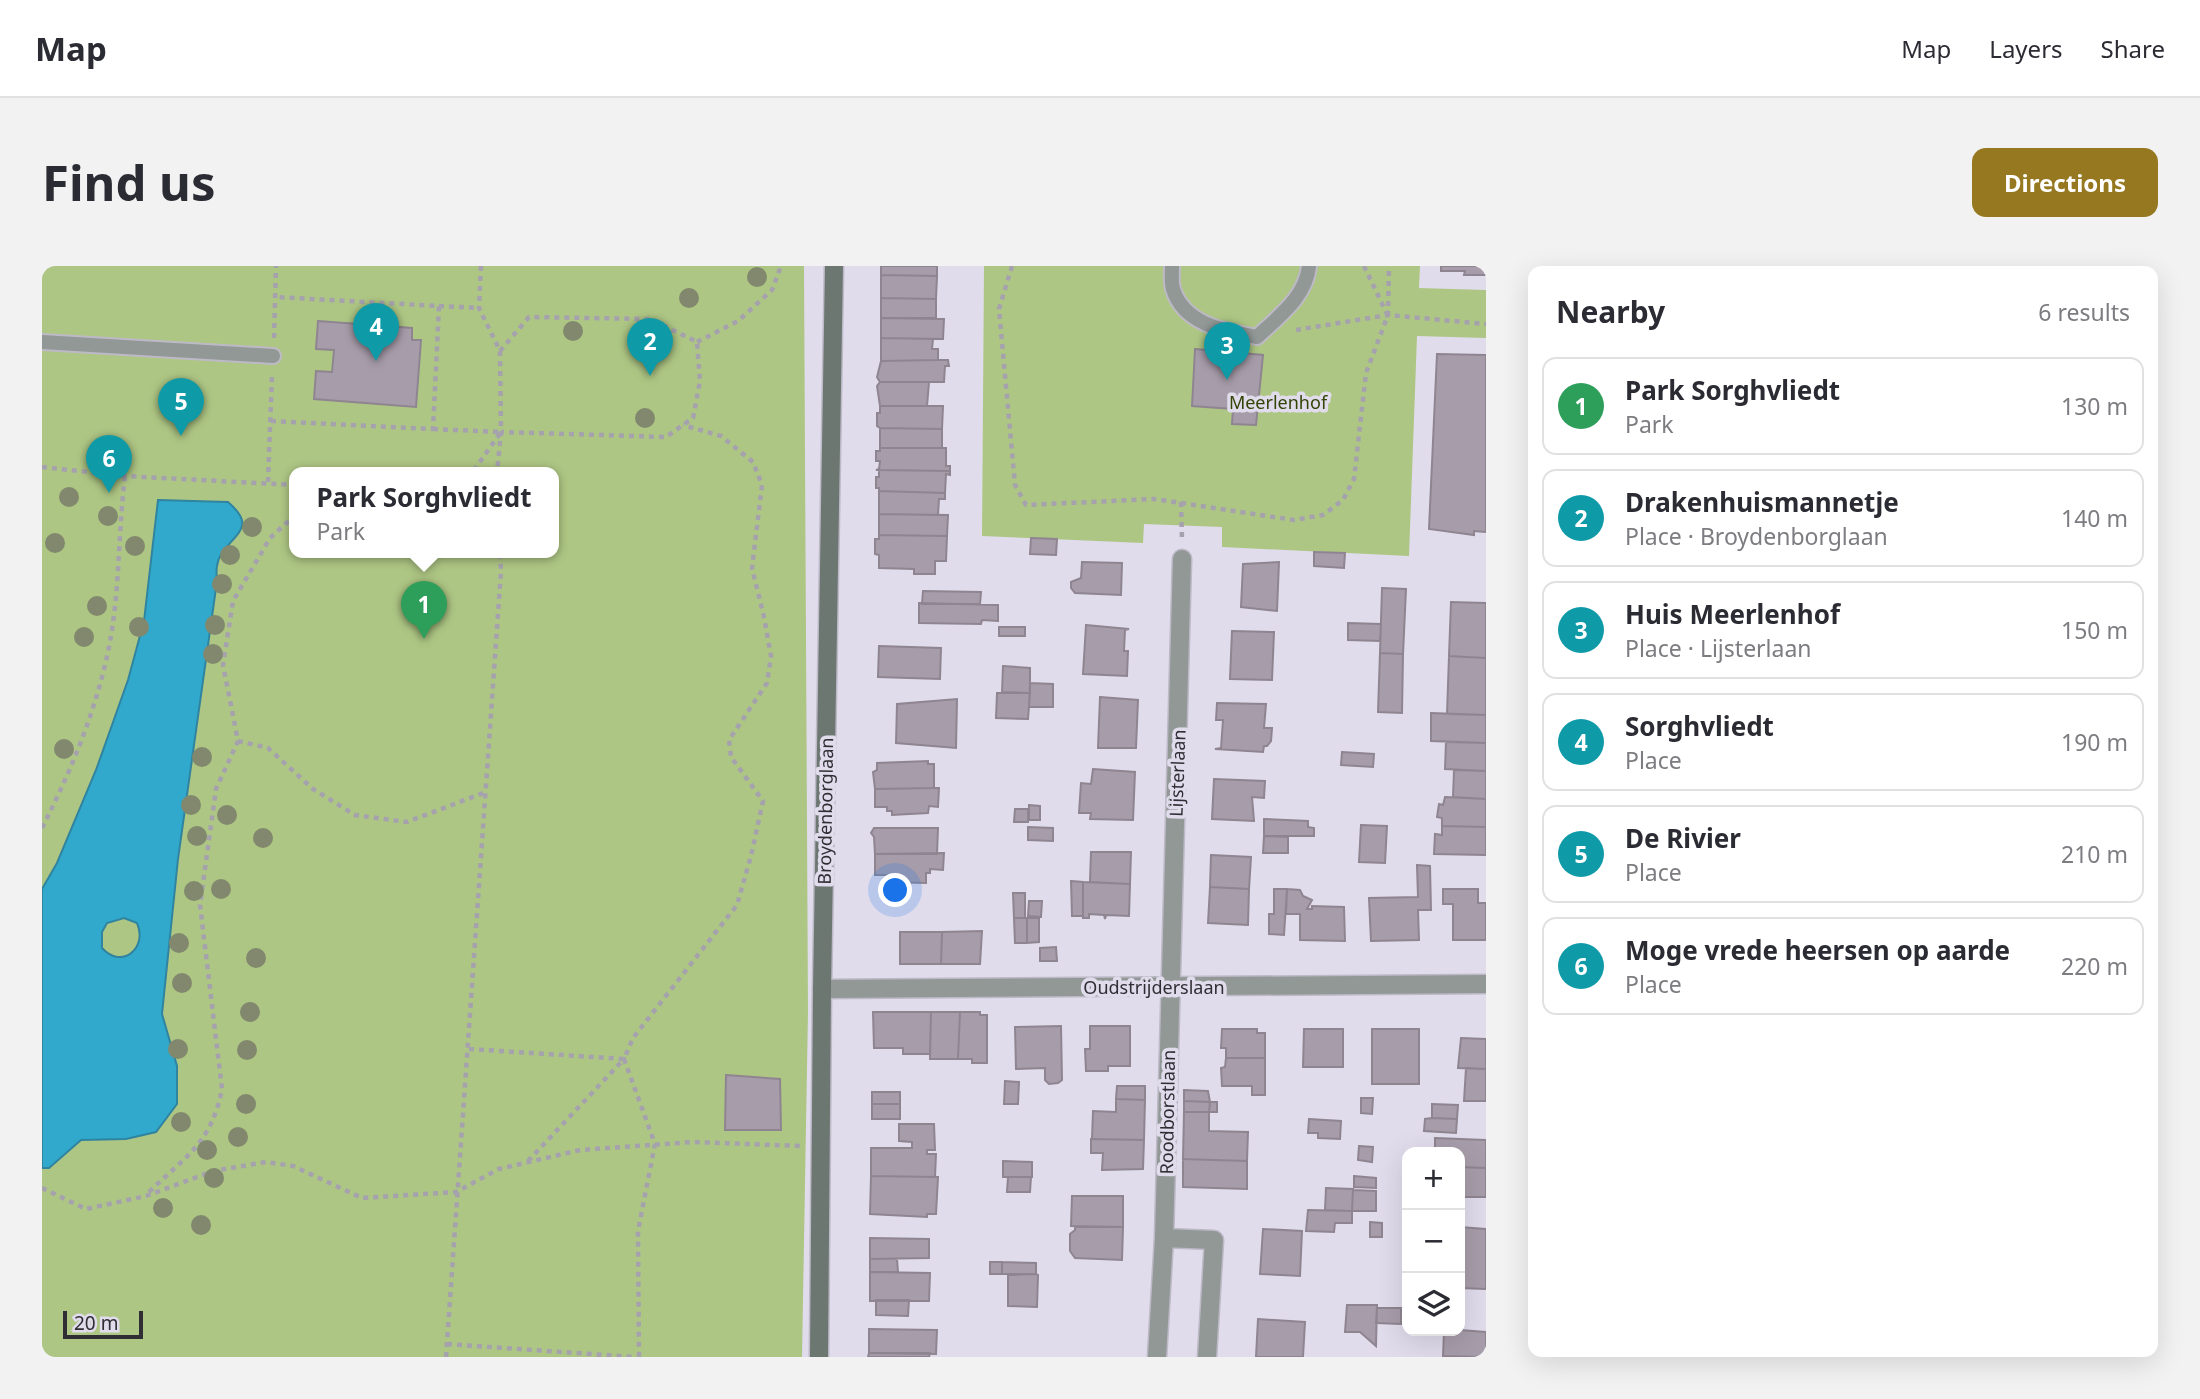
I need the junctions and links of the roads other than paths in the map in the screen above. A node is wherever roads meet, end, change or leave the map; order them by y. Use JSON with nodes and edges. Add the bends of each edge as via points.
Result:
{"nodes":[{"id":1,"x":834,"y":266,"type":"edge"},
{"id":2,"x":1172,"y":266,"type":"edge"},
{"id":3,"x":1310,"y":266,"type":"edge"},
{"id":4,"x":42,"y":342,"type":"edge"},
{"id":5,"x":273,"y":356,"type":"dead end"},
{"id":6,"x":1182,"y":559,"type":"road end"},
{"id":7,"x":1486,"y":984,"type":"edge"},
{"id":8,"x":1170,"y":986,"type":"junction"},
{"id":9,"x":822,"y":989,"type":"junction"},
{"id":10,"x":1164,"y":1238,"type":"junction"},
{"id":11,"x":819,"y":1357,"type":"edge"},
{"id":12,"x":1157,"y":1357,"type":"edge"},
{"id":13,"x":1207,"y":1357,"type":"edge"}],
"edges":[{"from":1,"to":9,"type":"street","name":"Broydenborglaan"},
{"from":2,"to":3,"type":"lane","via":[[1172,288],[1184,310],[1214,329],[1257,337],[1290,307]]},
{"from":4,"to":5,"type":"lane"},
{"from":6,"to":8,"type":"street","name":"Lijsterlaan"},
{"from":7,"to":8,"type":"street","name":"Oudstrijderslaan"},
{"from":8,"to":9,"type":"street","name":"Oudstrijderslaan"},
{"from":8,"to":10,"type":"street","name":"Roodborstlaan"},
{"from":9,"to":11,"type":"street","name":"Broydenborglaan"},
{"from":10,"to":12,"type":"street","name":"Roodborstlaan"},
{"from":10,"to":13,"type":"street","via":[[1214,1240]]}]}
